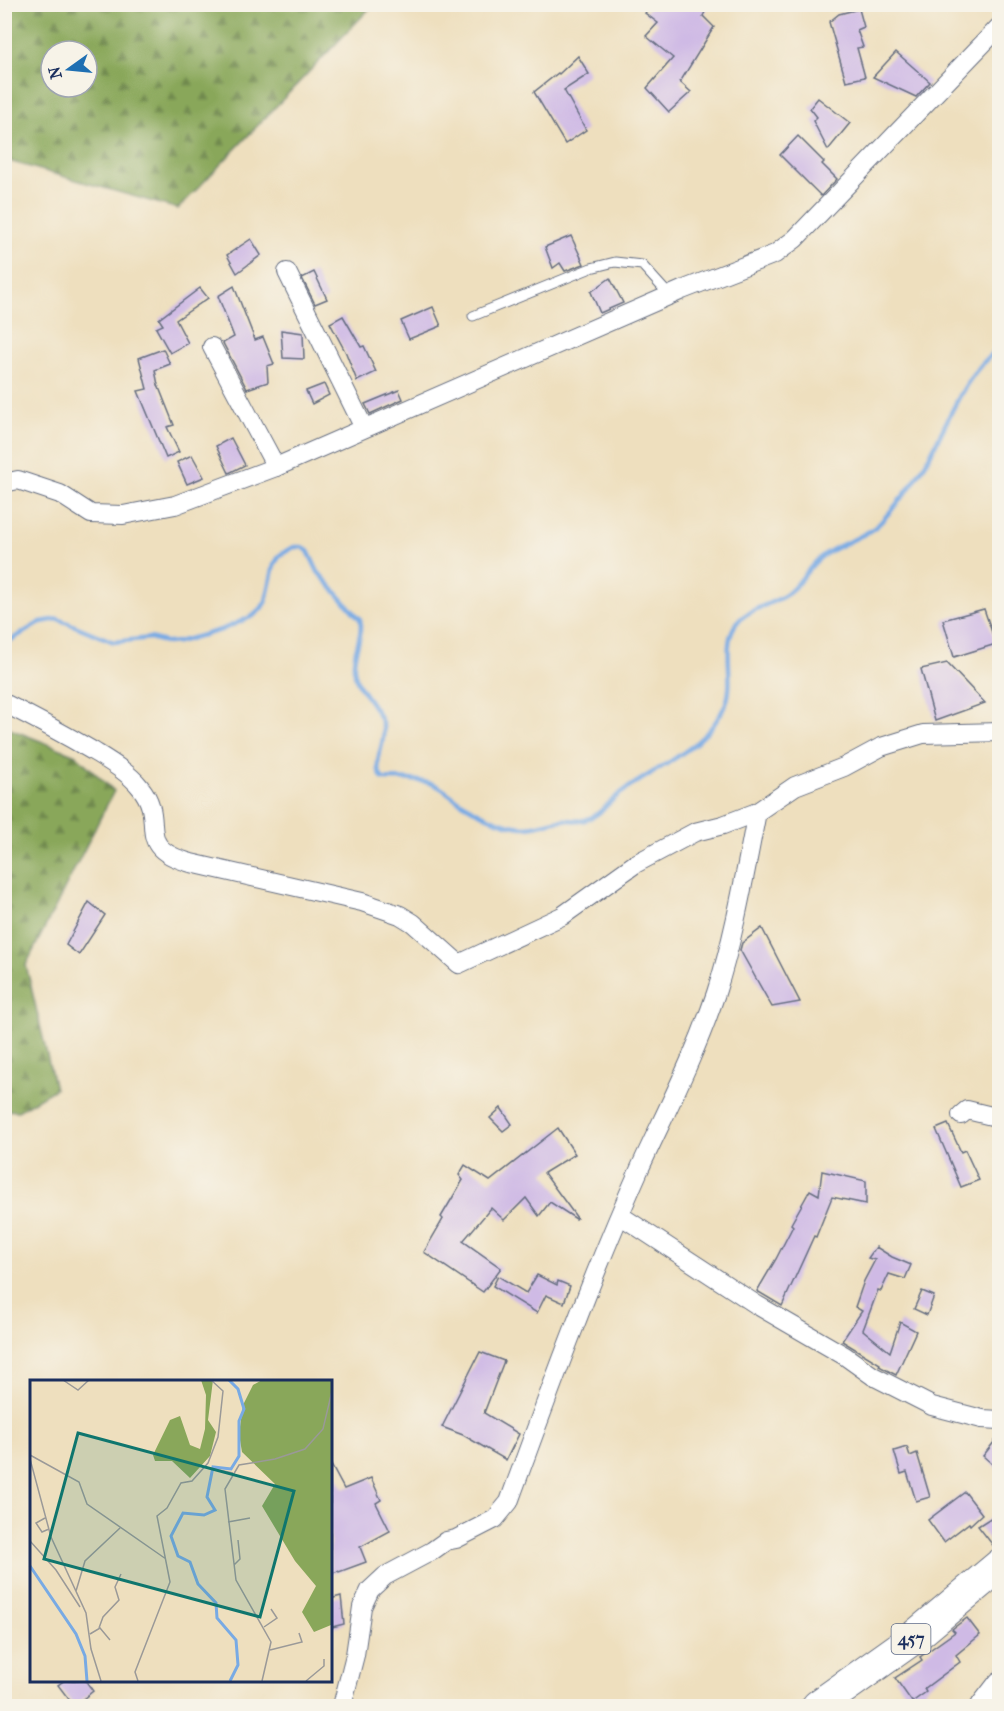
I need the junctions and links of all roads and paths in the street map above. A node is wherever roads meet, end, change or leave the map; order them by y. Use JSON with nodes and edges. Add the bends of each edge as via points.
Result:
{"nodes":[{"id":1,"x":999,"y":26,"type":"edge"},
{"id":2,"x":287,"y":272,"type":"dead end"},
{"id":3,"x":670,"y":296,"type":"junction"},
{"id":4,"x":473,"y":316,"type":"dead end"},
{"id":5,"x":212,"y":347,"type":"dead end"},
{"id":6,"x":364,"y":428,"type":"junction"},
{"id":7,"x":276,"y":467,"type":"junction"},
{"id":8,"x":4,"y":483,"type":"edge"},
{"id":9,"x":4,"y":703,"type":"edge"},
{"id":10,"x":999,"y":732,"type":"edge"},
{"id":11,"x":757,"y":812,"type":"junction"},
{"id":12,"x":961,"y":1115,"type":"dead end"},
{"id":13,"x":999,"y":1118,"type":"edge"},
{"id":14,"x":621,"y":1216,"type":"junction"},
{"id":15,"x":999,"y":1420,"type":"edge"},
{"id":16,"x":999,"y":1565,"type":"edge"},
{"id":17,"x":999,"y":1684,"type":"edge"},
{"id":18,"x":342,"y":1707,"type":"edge"},
{"id":19,"x":818,"y":1707,"type":"edge"},
{"id":20,"x":983,"y":1707,"type":"edge"}],
"edges":[{"from":1,"to":3,"type":"street","via":[[795,239],[775,254]]},
{"from":2,"to":6,"type":"street"},
{"from":3,"to":4,"type":"lane","via":[[642,265],[615,262]]},
{"from":3,"to":6,"type":"street"},
{"from":5,"to":7,"type":"street"},
{"from":6,"to":7,"type":"street"},
{"from":7,"to":8,"type":"street","via":[[175,505],[123,515],[91,514],[60,494],[18,480]]},
{"from":9,"to":11,"type":"street","via":[[114,764],[140,786],[152,813],[157,846],[168,855],[400,915],[459,964],[562,916],[635,864],[695,832]]},
{"from":10,"to":11,"type":"street","via":[[923,734],[894,742],[795,786]]},
{"from":11,"to":14,"type":"street","via":[[734,931],[716,993],[690,1064]]},
{"from":12,"to":13,"type":"street","via":[[967,1110]]},
{"from":14,"to":15,"type":"street","via":[[873,1376],[932,1406]]},
{"from":14,"to":18,"type":"street","via":[[561,1358],[509,1502],[495,1519],[446,1541],[385,1576],[370,1590],[362,1607],[356,1655]]},
{"from":16,"to":19,"type":"highway","number":"457","via":[[908,1642]]},
{"from":17,"to":20,"type":"main road"}]}
